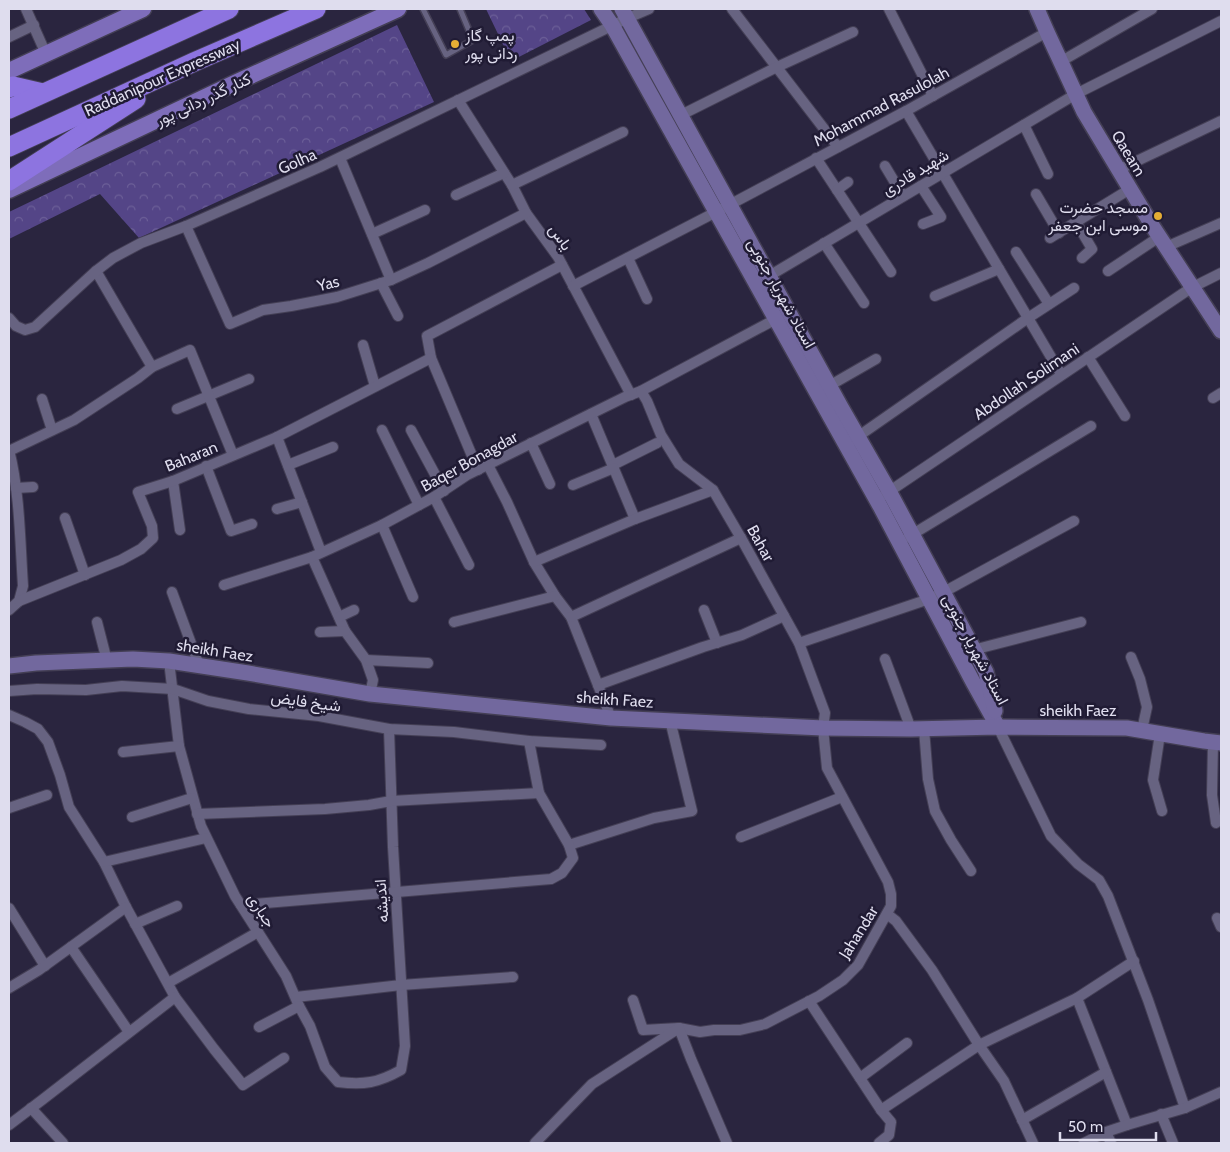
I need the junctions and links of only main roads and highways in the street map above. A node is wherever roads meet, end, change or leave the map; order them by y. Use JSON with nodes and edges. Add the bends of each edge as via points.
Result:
{"nodes":[{"id":1,"x":143,"y":9,"type":"edge"},
{"id":2,"x":229,"y":9,"type":"edge"},
{"id":3,"x":316,"y":9,"type":"edge"},
{"id":4,"x":398,"y":9,"type":"edge"},
{"id":5,"x":194,"y":62,"type":"junction"},
{"id":6,"x":9,"y":71,"type":"edge"},
{"id":7,"x":9,"y":88,"type":"edge"},
{"id":8,"x":43,"y":93,"type":"junction"},
{"id":9,"x":9,"y":109,"type":"edge"},
{"id":10,"x":9,"y":147,"type":"edge"},
{"id":11,"x":9,"y":181,"type":"edge"},
{"id":12,"x":9,"y":190,"type":"edge"}],
"edges":[{"from":1,"to":6,"type":"main road"},
{"from":2,"to":8,"type":"highway"},
{"from":3,"to":5,"type":"highway","name":"Raddanipour Expressway"},
{"from":4,"to":12,"type":"main road","name":"کنار گذر ردانی پور"},
{"from":5,"to":10,"type":"highway","name":"Raddanipour Expressway"},
{"from":5,"to":11,"type":"highway"},
{"from":7,"to":8,"type":"highway","via":[[13,86]]},
{"from":8,"to":9,"type":"highway"}]}
